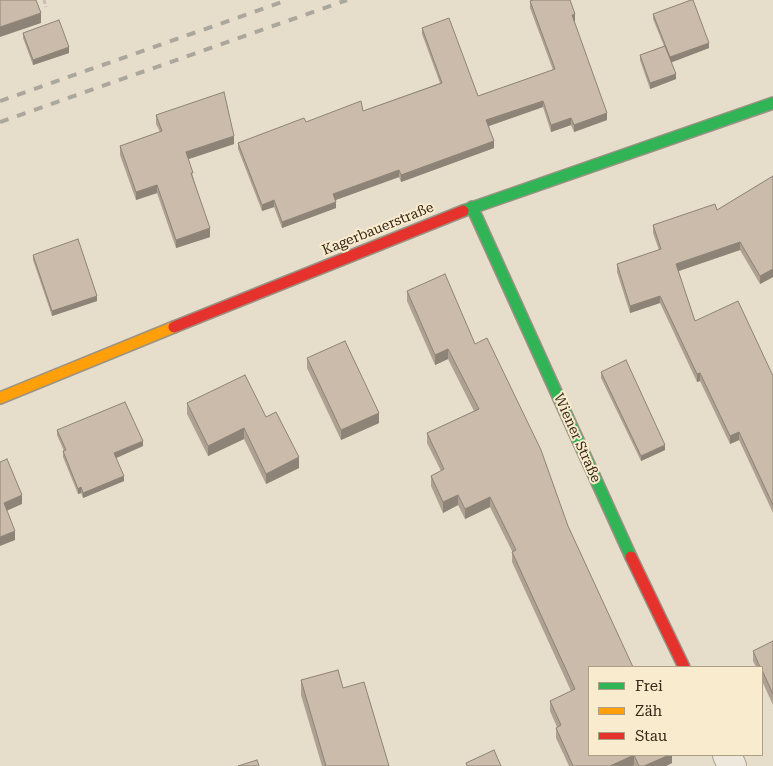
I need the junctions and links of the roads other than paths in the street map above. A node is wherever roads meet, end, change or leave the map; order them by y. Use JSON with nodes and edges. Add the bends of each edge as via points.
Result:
{"nodes":[{"id":1,"x":773,"y":103,"type":"edge"},
{"id":2,"x":472,"y":207,"type":"junction"},
{"id":3,"x":0,"y":398,"type":"edge"},
{"id":4,"x":684,"y":666,"type":"edge"}],
"edges":[{"from":1,"to":2,"type":"street","name":"Kagerbauerstraße"},
{"from":2,"to":3,"type":"street","name":"Kagerbauerstraße"},
{"from":2,"to":4,"type":"street","name":"Wiener Straße"}]}
